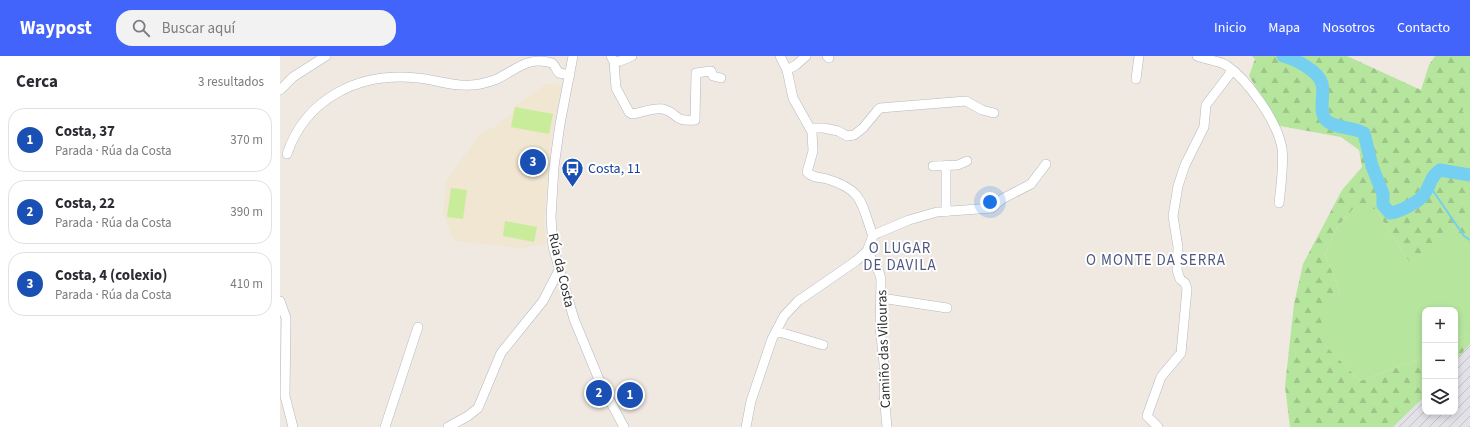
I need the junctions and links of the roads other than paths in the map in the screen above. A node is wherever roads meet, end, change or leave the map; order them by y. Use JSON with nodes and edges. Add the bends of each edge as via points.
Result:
{"nodes":[{"id":1,"x":326,"y":56,"type":"edge"},
{"id":2,"x":572,"y":56,"type":"edge"},
{"id":3,"x":632,"y":56,"type":"edge"},
{"id":4,"x":780,"y":56,"type":"edge"},
{"id":5,"x":806,"y":56,"type":"edge"},
{"id":6,"x":1139,"y":56,"type":"edge"},
{"id":7,"x":1196,"y":56,"type":"edge"},
{"id":8,"x":613,"y":59,"type":"edge"},
{"id":9,"x":786,"y":70,"type":"junction"},
{"id":10,"x":1232,"y":71,"type":"junction"},
{"id":11,"x":570,"y":75,"type":"junction"},
{"id":12,"x":721,"y":78,"type":"dead end"},
{"id":13,"x":1136,"y":79,"type":"dead end"},
{"id":14,"x":280,"y":90,"type":"edge"},
{"id":15,"x":994,"y":113,"type":"dead end"},
{"id":16,"x":811,"y":128,"type":"junction"},
{"id":17,"x":287,"y":154,"type":"dead end"},
{"id":18,"x":966,"y":161,"type":"dead end"},
{"id":19,"x":1046,"y":164,"type":"dead end"},
{"id":20,"x":946,"y":165,"type":"junction"},
{"id":21,"x":933,"y":166,"type":"dead end"},
{"id":22,"x":1279,"y":203,"type":"dead end"},
{"id":23,"x":946,"y":212,"type":"junction"},
{"id":24,"x":873,"y":236,"type":"junction"},
{"id":25,"x":867,"y":251,"type":"junction"},
{"id":26,"x":559,"y":270,"type":"junction"},
{"id":27,"x":881,"y":298,"type":"junction"},
{"id":28,"x":280,"y":301,"type":"edge"},
{"id":29,"x":947,"y":308,"type":"dead end"},
{"id":30,"x":418,"y":327,"type":"dead end"},
{"id":31,"x":776,"y":331,"type":"junction"},
{"id":32,"x":823,"y":345,"type":"dead end"},
{"id":33,"x":293,"y":427,"type":"edge"},
{"id":34,"x":385,"y":427,"type":"edge"},
{"id":35,"x":448,"y":427,"type":"edge"},
{"id":36,"x":624,"y":427,"type":"edge"},
{"id":37,"x":746,"y":427,"type":"edge"},
{"id":38,"x":887,"y":427,"type":"edge"},
{"id":39,"x":1158,"y":427,"type":"edge"}],
"edges":[{"from":1,"to":14,"type":"street","via":[[293,77]]},
{"from":2,"to":11,"type":"street","name":"Rúa da Costa"},
{"from":3,"to":8,"type":"street","via":[[620,61]]},
{"from":4,"to":9,"type":"street"},
{"from":5,"to":9,"type":"street"},
{"from":6,"to":13,"type":"street"},
{"from":7,"to":10,"type":"street","via":[[1218,62]]},
{"from":8,"to":12,"type":"street","via":[[616,88],[632,114],[661,109],[679,120],[695,120],[696,72],[711,71],[713,76]]},
{"from":9,"to":16,"type":"street","via":[[793,98]]},
{"from":10,"to":22,"type":"street","via":[[1244,81],[1275,126],[1282,148]]},
{"from":10,"to":39,"type":"street","via":[[1206,104],[1204,127],[1185,165],[1178,186],[1173,216],[1178,247],[1177,270],[1187,289],[1181,353],[1161,377],[1147,416]]},
{"from":11,"to":17,"type":"street","via":[[559,73],[552,62],[531,56],[498,78],[485,83],[458,85],[395,77],[356,85],[327,98],[312,112],[291,141]]},
{"from":11,"to":26,"type":"street","name":"Rúa da Costa","via":[[560,124],[551,204],[552,232]]},
{"from":15,"to":16,"type":"street","via":[[966,102],[909,105],[876,110],[863,128],[854,135],[847,136],[838,131]]},
{"from":16,"to":24,"type":"street","via":[[813,151],[807,172],[812,177],[835,182],[854,192],[863,207]]},
{"from":18,"to":20,"type":"street"},
{"from":19,"to":23,"type":"street","via":[[1031,184],[1002,199],[992,208]]},
{"from":20,"to":21,"type":"street"},
{"from":20,"to":23,"type":"street"},
{"from":23,"to":24,"type":"street","via":[[910,220]]},
{"from":24,"to":25,"type":"street"},
{"from":25,"to":27,"type":"street","name":"Camiño das Vilouras","via":[[879,272]]},
{"from":25,"to":31,"type":"street","via":[[798,301],[784,316]]},
{"from":26,"to":35,"type":"street","via":[[544,301],[501,353],[478,408]]},
{"from":26,"to":36,"type":"street","name":"Rúa da Costa","via":[[581,338],[600,382]]},
{"from":27,"to":29,"type":"street"},
{"from":27,"to":38,"type":"street","name":"Camiño das Vilouras","via":[[880,327]]},
{"from":28,"to":33,"type":"street","via":[[286,318],[285,396]]},
{"from":30,"to":34,"type":"street"},
{"from":31,"to":32,"type":"street"},
{"from":31,"to":37,"type":"street","via":[[751,401]]}]}
